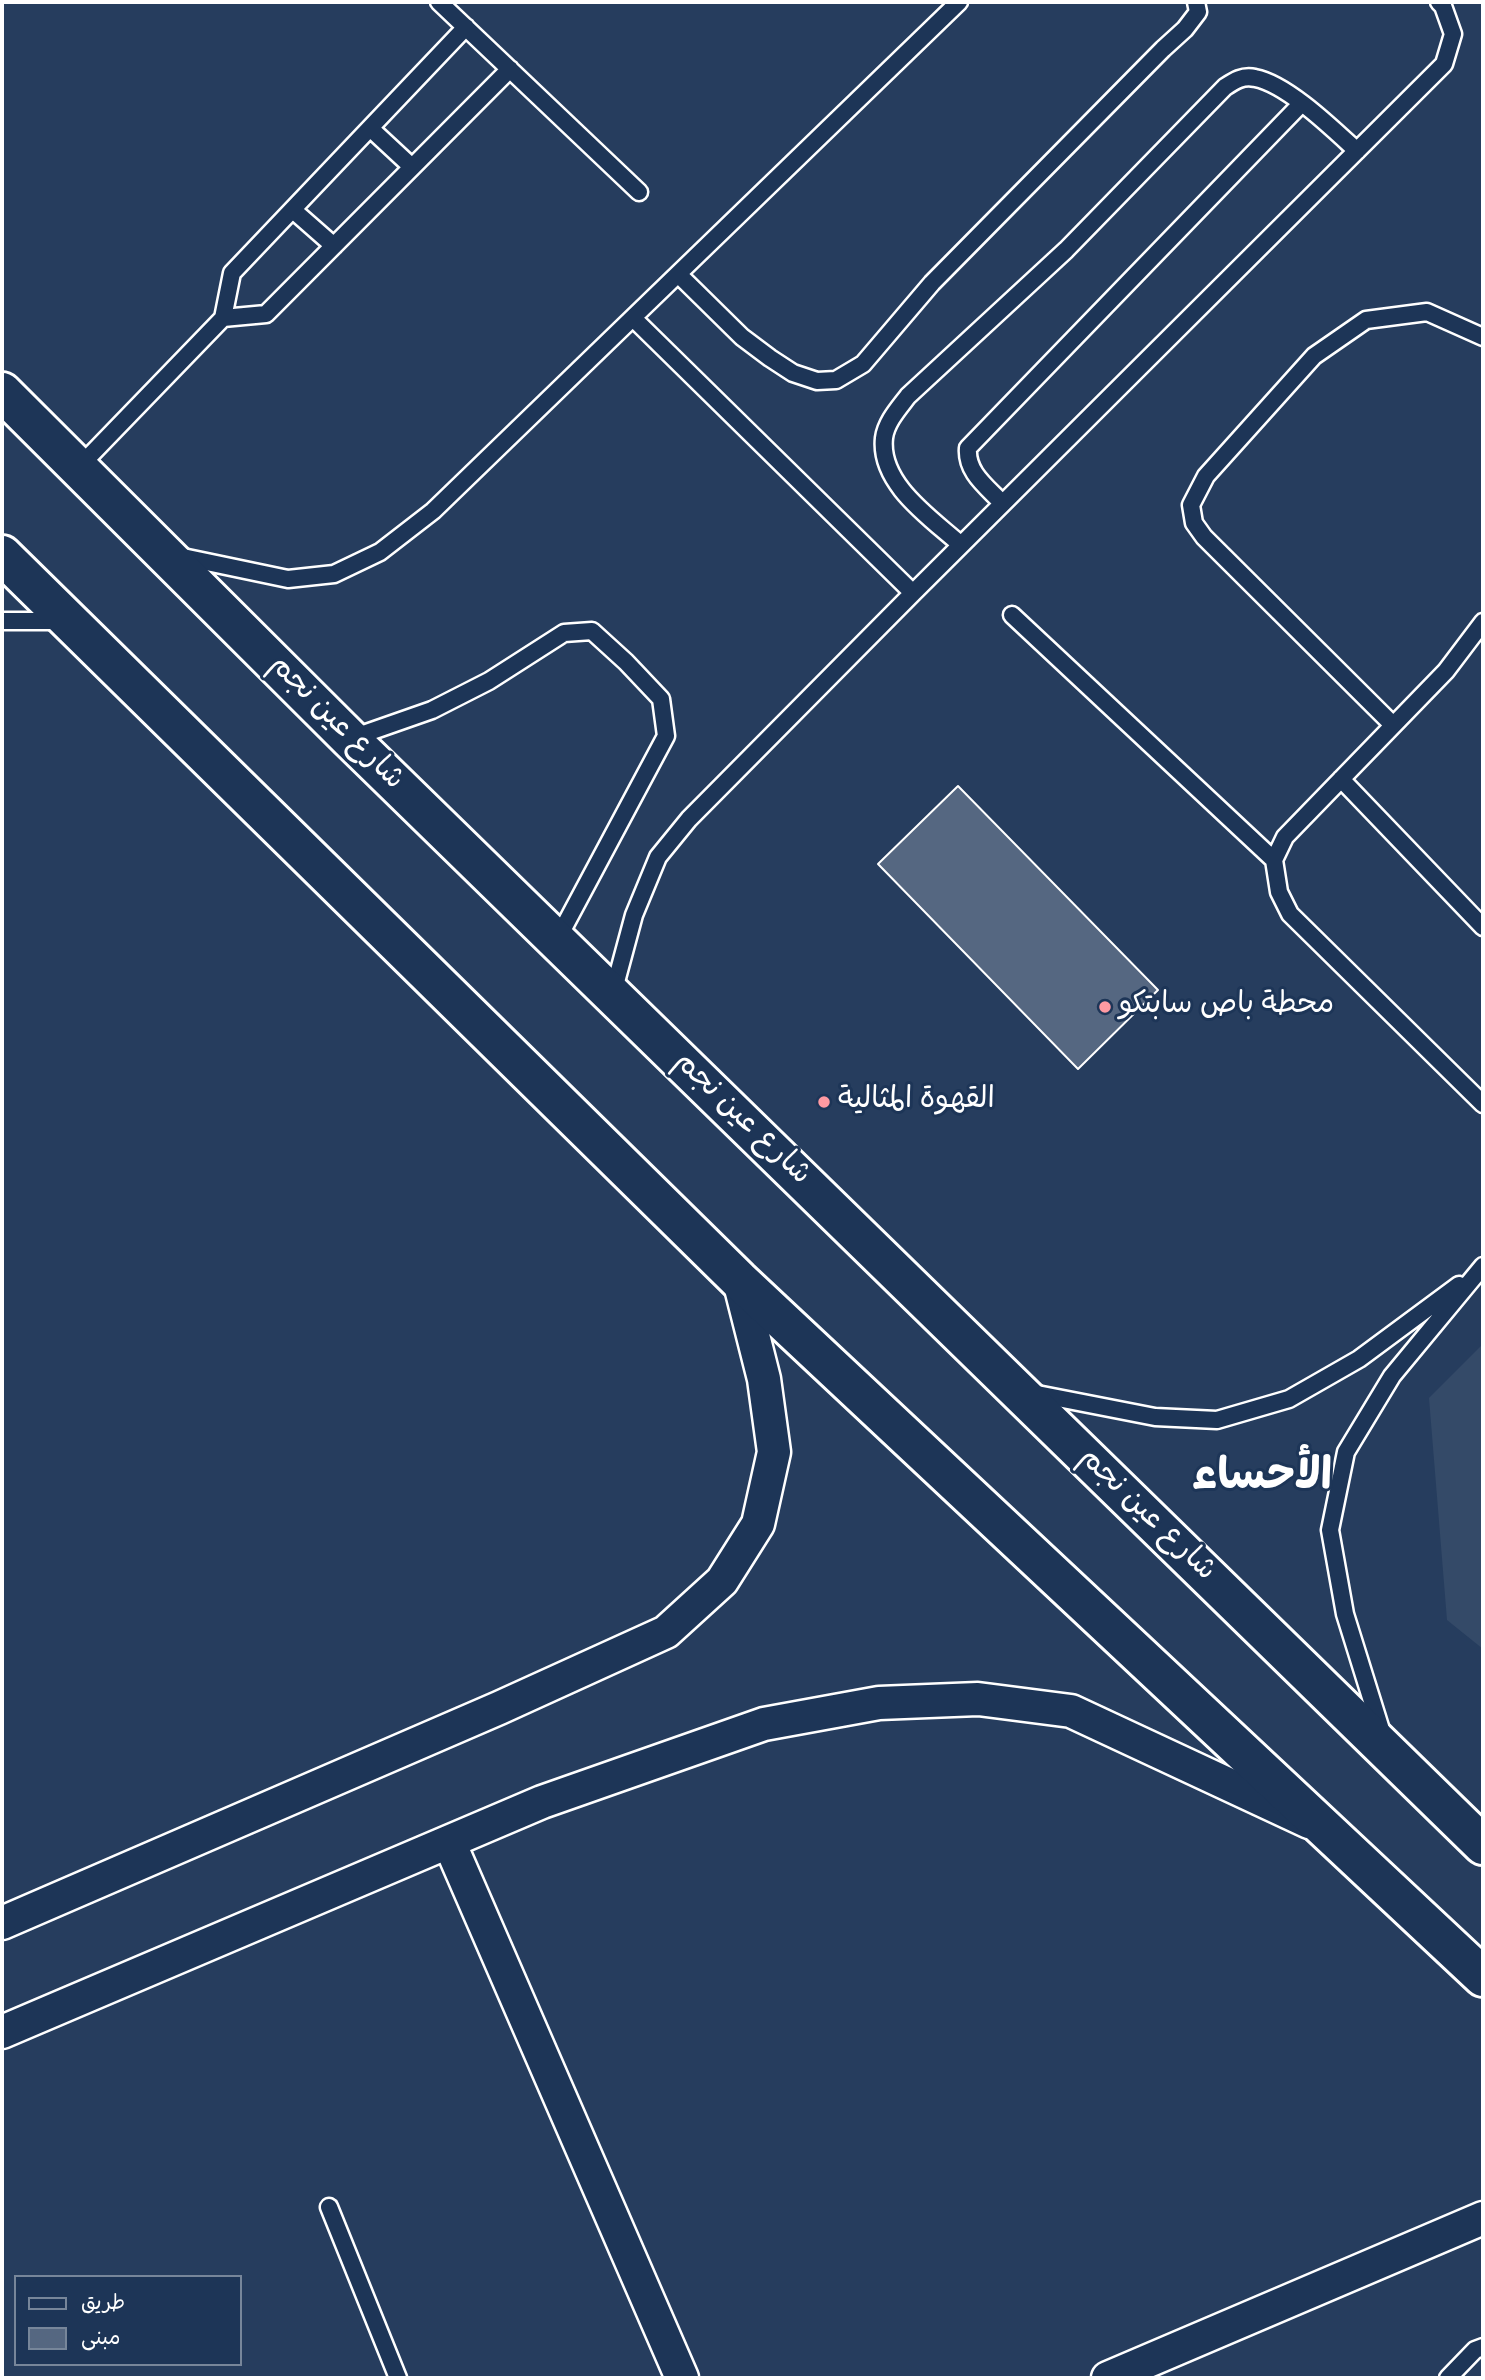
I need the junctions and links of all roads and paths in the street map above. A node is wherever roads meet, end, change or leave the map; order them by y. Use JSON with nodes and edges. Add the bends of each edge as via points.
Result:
{"nodes":[{"id":1,"x":439,"y":2,"type":"edge"},
{"id":2,"x":959,"y":2,"type":"edge"},
{"id":3,"x":1196,"y":2,"type":"edge"},
{"id":4,"x":1439,"y":2,"type":"edge"},
{"id":5,"x":466,"y":27,"type":"junction"},
{"id":6,"x":510,"y":69,"type":"junction"},
{"id":7,"x":1301,"y":104,"type":"junction"},
{"id":8,"x":370,"y":128,"type":"junction"},
{"id":9,"x":1357,"y":151,"type":"junction"},
{"id":10,"x":412,"y":167,"type":"junction"},
{"id":11,"x":639,"y":192,"type":"dead end"},
{"id":12,"x":293,"y":210,"type":"junction"},
{"id":13,"x":334,"y":246,"type":"junction"},
{"id":14,"x":678,"y":274,"type":"junction"},
{"id":15,"x":223,"y":318,"type":"junction"},
{"id":16,"x":632,"y":318,"type":"junction"},
{"id":17,"x":1483,"y":337,"type":"edge"},
{"id":18,"x":2,"y":392,"type":"edge"},
{"id":19,"x":78,"y":468,"type":"junction"},
{"id":20,"x":1002,"y":503,"type":"junction"},
{"id":21,"x":961,"y":545,"type":"junction"},
{"id":22,"x":164,"y":553,"type":"junction"},
{"id":23,"x":2,"y":555,"type":"edge"},
{"id":24,"x":912,"y":593,"type":"junction"},
{"id":25,"x":1012,"y":615,"type":"dead end"},
{"id":26,"x":2,"y":621,"type":"edge"},
{"id":27,"x":69,"y":621,"type":"junction"},
{"id":28,"x":1483,"y":622,"type":"edge"},
{"id":29,"x":1393,"y":725,"type":"junction"},
{"id":30,"x":350,"y":739,"type":"junction"},
{"id":31,"x":1341,"y":779,"type":"junction"},
{"id":32,"x":1274,"y":860,"type":"junction"},
{"id":33,"x":1483,"y":928,"type":"edge"},
{"id":34,"x":557,"y":940,"type":"junction"},
{"id":35,"x":612,"y":994,"type":"junction"},
{"id":36,"x":1483,"y":1104,"type":"edge"},
{"id":37,"x":1482,"y":1267,"type":"edge"},
{"id":38,"x":739,"y":1280,"type":"junction"},
{"id":39,"x":1016,"y":1390,"type":"junction"},
{"id":40,"x":1388,"y":1752,"type":"junction"},
{"id":41,"x":1330,"y":1832,"type":"junction"},
{"id":42,"x":449,"y":1842,"type":"junction"},
{"id":43,"x":1483,"y":1845,"type":"edge"},
{"id":44,"x":2,"y":1923,"type":"edge"},
{"id":45,"x":1483,"y":1977,"type":"edge"},
{"id":46,"x":2,"y":2032,"type":"edge"},
{"id":47,"x":329,"y":2207,"type":"dead end"},
{"id":48,"x":1483,"y":2218,"type":"edge"},
{"id":49,"x":1483,"y":2347,"type":"edge"},
{"id":50,"x":398,"y":2378,"type":"edge"},
{"id":51,"x":682,"y":2378,"type":"edge"},
{"id":52,"x":1108,"y":2378,"type":"edge"},
{"id":53,"x":1448,"y":2378,"type":"edge"}],
"edges":[{"from":1,"to":5,"type":"lane"},
{"from":2,"to":14,"type":"lane"},
{"from":3,"to":14,"type":"lane","via":[[1198,12],[1185,29],[932,283],[863,365],[836,380],[817,382],[770,358]]},
{"from":4,"to":9,"type":"lane","via":[[1452,34],[1444,64]]},
{"from":5,"to":6,"type":"lane"},
{"from":5,"to":8,"type":"lane"},
{"from":6,"to":10,"type":"lane"},
{"from":6,"to":11,"type":"lane"},
{"from":7,"to":9,"type":"lane"},
{"from":7,"to":20,"type":"lane","via":[[968,447],[972,471]]},
{"from":7,"to":21,"type":"lane","via":[[1254,77],[1225,87],[1066,250],[908,396],[884,437],[890,470],[917,506]]},
{"from":8,"to":10,"type":"lane"},
{"from":8,"to":12,"type":"lane"},
{"from":9,"to":20,"type":"lane"},
{"from":10,"to":13,"type":"lane"},
{"from":12,"to":13,"type":"lane"},
{"from":12,"to":15,"type":"lane","via":[[232,273]]},
{"from":13,"to":15,"type":"lane","via":[[266,314]]},
{"from":14,"to":16,"type":"lane"},
{"from":15,"to":19,"type":"lane"},
{"from":16,"to":22,"type":"lane","via":[[433,511],[380,552],[334,574],[288,579]]},
{"from":16,"to":24,"type":"lane"},
{"from":17,"to":29,"type":"lane","via":[[1427,312],[1366,320],[1314,356],[1206,476],[1191,505],[1194,523],[1204,537]]},
{"from":18,"to":19,"type":"main road","name":"شارع عين نجم"},
{"from":19,"to":22,"type":"main road","name":"شارع عين نجم"},
{"from":20,"to":21,"type":"lane"},
{"from":21,"to":24,"type":"lane"},
{"from":22,"to":30,"type":"main road","name":"شارع عين نجم"},
{"from":23,"to":27,"type":"main road"},
{"from":24,"to":35,"type":"lane","via":[[657,857],[634,915]]},
{"from":25,"to":32,"type":"lane"},
{"from":26,"to":27,"type":"lane"},
{"from":27,"to":38,"type":"main road"},
{"from":28,"to":29,"type":"lane","via":[[1446,671]]},
{"from":29,"to":31,"type":"lane"},
{"from":30,"to":34,"type":"main road","name":"شارع عين نجم"},
{"from":30,"to":34,"type":"lane","via":[[432,710],[564,634],[592,631],[626,662],[661,699],[666,736]]},
{"from":31,"to":32,"type":"lane","via":[[1284,837]]},
{"from":31,"to":33,"type":"lane"},
{"from":32,"to":36,"type":"lane","via":[[1279,892],[1290,914]]},
{"from":34,"to":35,"type":"main road","name":"شارع عين نجم"},
{"from":35,"to":39,"type":"main road","name":"شارع عين نجم"},
{"from":37,"to":39,"type":"lane","via":[[1359,1359],[1289,1399],[1217,1420],[1155,1417]]},
{"from":37,"to":40,"type":"lane","via":[[1392,1376],[1346,1452],[1330,1530],[1345,1614]]},
{"from":38,"to":41,"type":"main road"},
{"from":38,"to":44,"type":"street","via":[[764,1379],[774,1452],[758,1524],[722,1581],[666,1632]]},
{"from":39,"to":40,"type":"main road","name":"شارع عين نجم"},
{"from":40,"to":43,"type":"main road","name":"شارع عين نجم"},
{"from":41,"to":42,"type":"street","via":[[1071,1711],[978,1699],[879,1703],[764,1724],[542,1802]]},
{"from":41,"to":45,"type":"main road"},
{"from":42,"to":46,"type":"street"},
{"from":42,"to":51,"type":"street"},
{"from":47,"to":50,"type":"lane"},
{"from":48,"to":52,"type":"street"},
{"from":49,"to":53,"type":"lane"}]}
